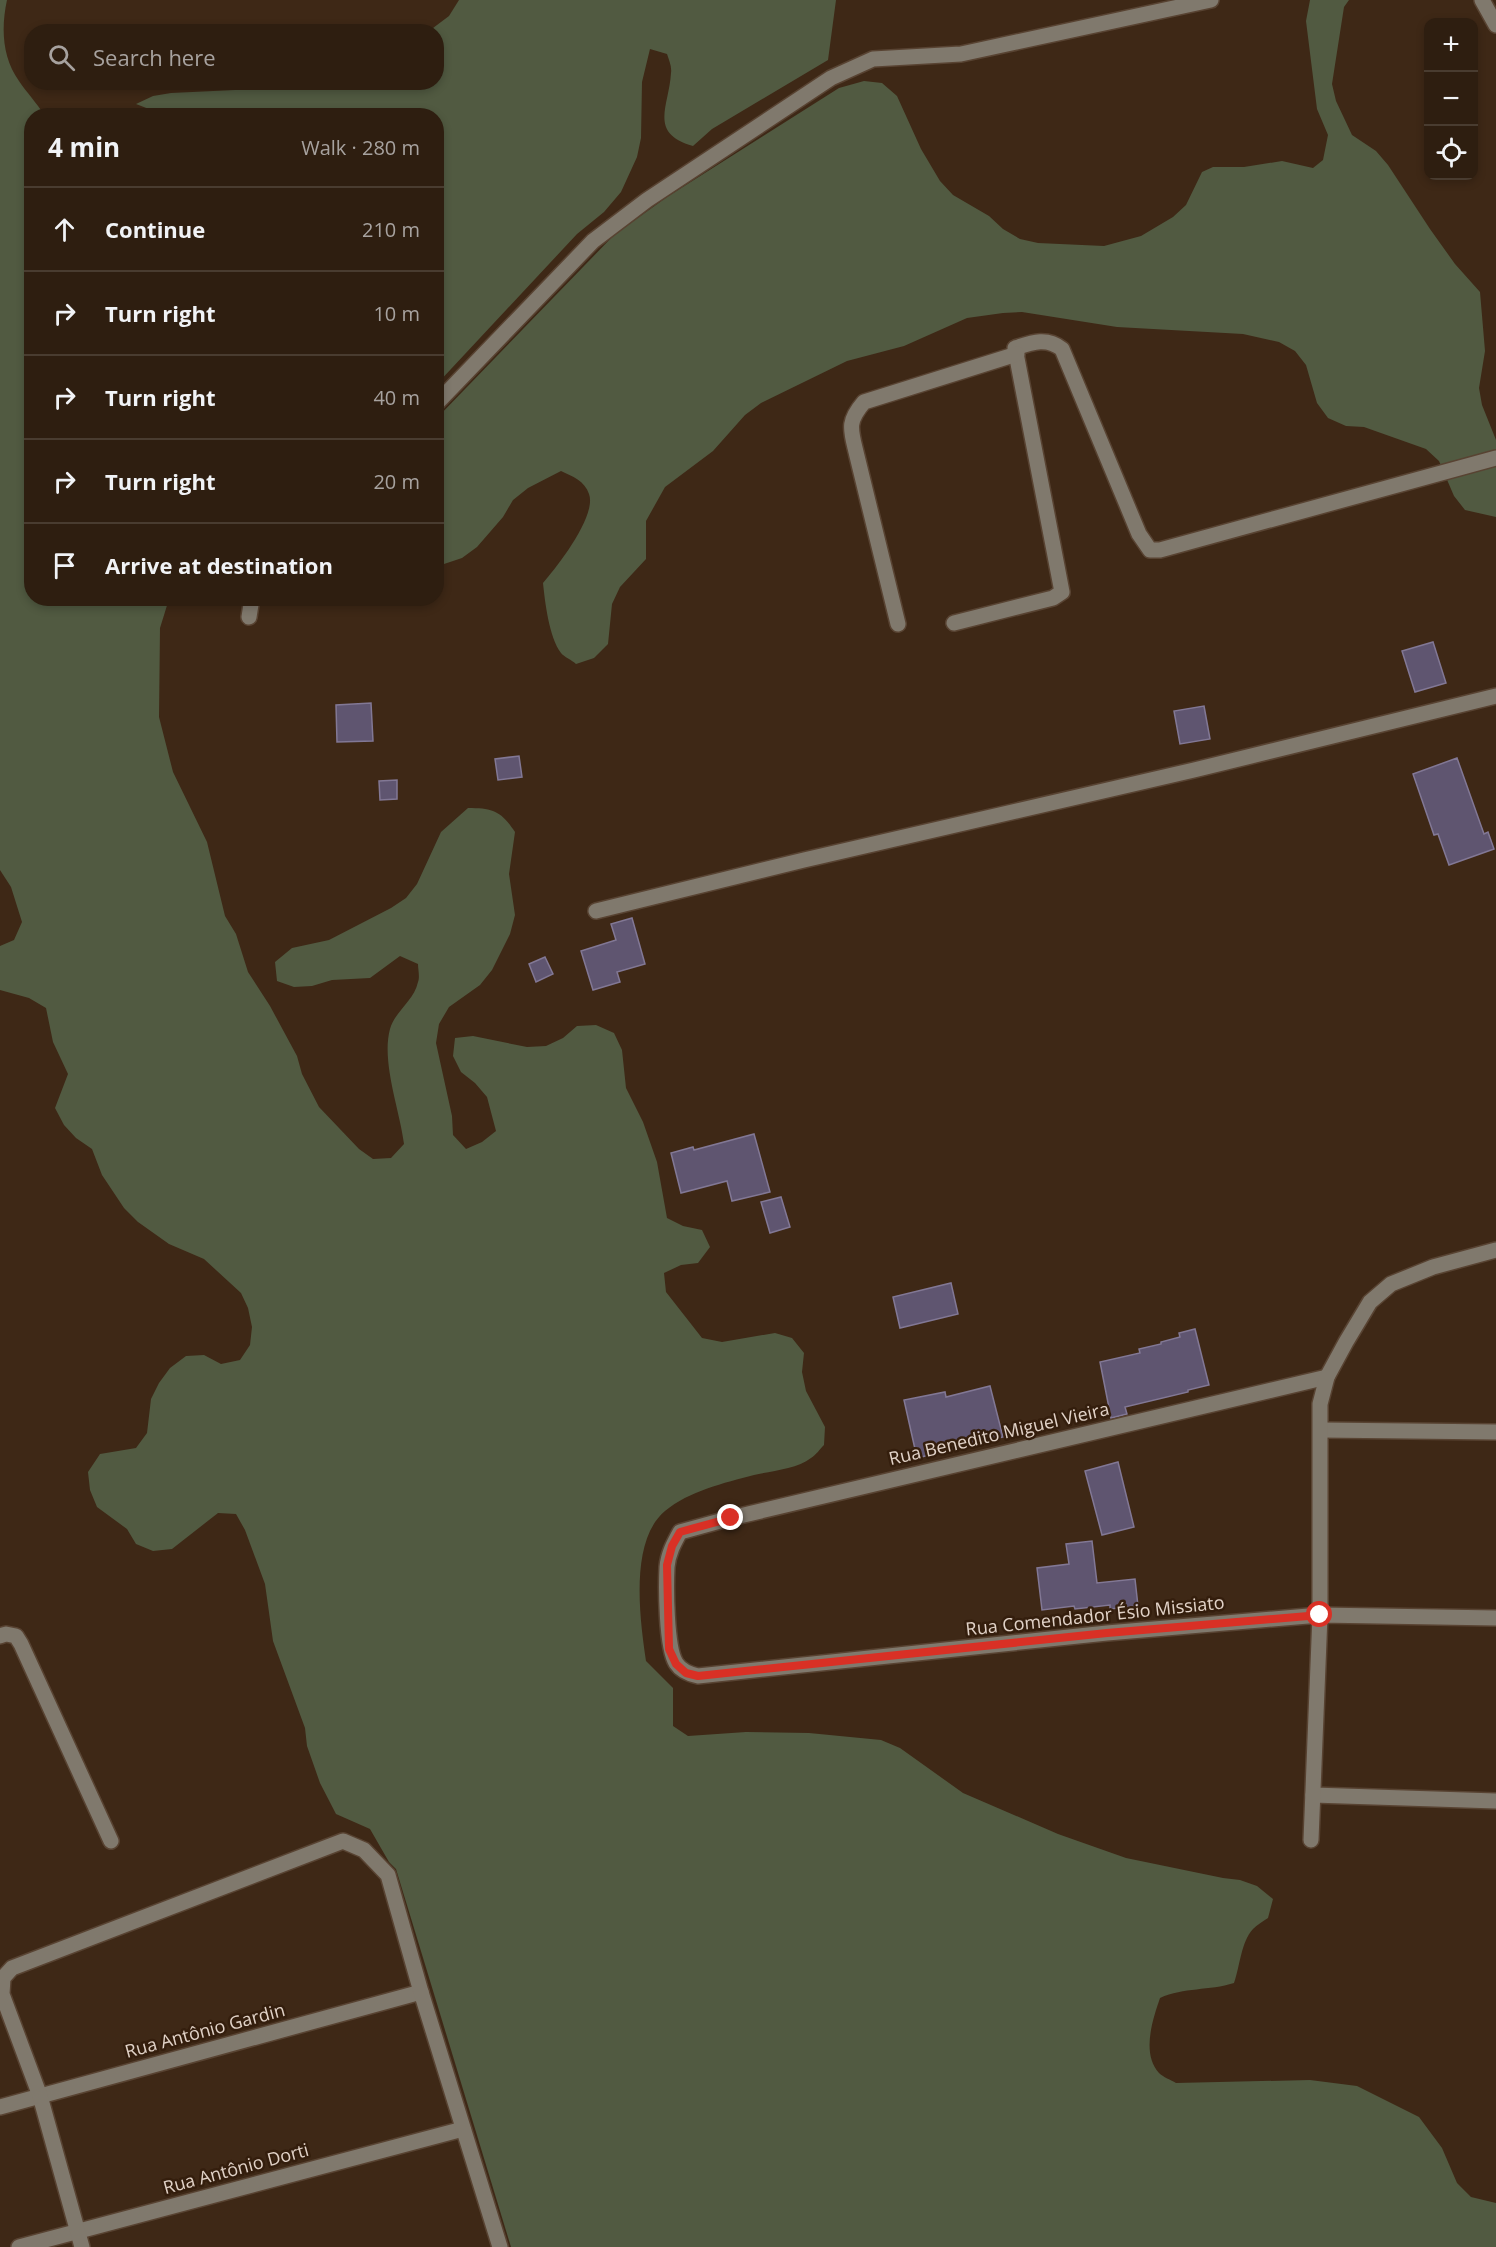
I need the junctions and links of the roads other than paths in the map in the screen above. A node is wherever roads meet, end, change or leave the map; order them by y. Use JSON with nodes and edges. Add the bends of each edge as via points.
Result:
{"nodes":[{"id":1,"x":1211,"y":0,"type":"edge"},
{"id":2,"x":1482,"y":0,"type":"edge"},
{"id":3,"x":1496,"y":25,"type":"edge"},
{"id":4,"x":1017,"y":354,"type":"junction"},
{"id":5,"x":444,"y":396,"type":"edge"},
{"id":6,"x":1496,"y":458,"type":"edge"},
{"id":7,"x":251,"y":606,"type":"edge"},
{"id":8,"x":249,"y":617,"type":"dead end"},
{"id":9,"x":954,"y":623,"type":"dead end"},
{"id":10,"x":898,"y":624,"type":"dead end"},
{"id":11,"x":1496,"y":696,"type":"edge"},
{"id":12,"x":596,"y":911,"type":"dead end"},
{"id":13,"x":1496,"y":1250,"type":"edge"},
{"id":14,"x":1327,"y":1377,"type":"junction"},
{"id":15,"x":1322,"y":1430,"type":"junction"},
{"id":16,"x":1496,"y":1432,"type":"edge"},
{"id":17,"x":1320,"y":1615,"type":"junction"},
{"id":18,"x":1496,"y":1618,"type":"edge"},
{"id":19,"x":0,"y":1636,"type":"edge"},
{"id":20,"x":698,"y":1676,"type":"joint"},
{"id":21,"x":1313,"y":1796,"type":"junction"},
{"id":22,"x":1496,"y":1801,"type":"edge"},
{"id":23,"x":1311,"y":1840,"type":"dead end"},
{"id":24,"x":111,"y":1841,"type":"dead end"},
{"id":25,"x":421,"y":1992,"type":"junction"},
{"id":26,"x":40,"y":2096,"type":"junction"},
{"id":27,"x":0,"y":2107,"type":"edge"},
{"id":28,"x":463,"y":2129,"type":"junction"},
{"id":29,"x":78,"y":2231,"type":"junction"},
{"id":30,"x":19,"y":2247,"type":"edge"},
{"id":31,"x":82,"y":2247,"type":"edge"},
{"id":32,"x":500,"y":2247,"type":"edge"}],
"edges":[{"from":1,"to":5,"type":"street","via":[[961,54],[873,59],[831,78],[647,200],[593,242]]},
{"from":2,"to":3,"type":"street"},
{"from":4,"to":6,"type":"street","via":[[1015,348],[1034,341],[1053,342],[1062,350],[1138,534],[1150,550]]},
{"from":4,"to":9,"type":"street","via":[[1062,592],[1053,598]]},
{"from":4,"to":10,"type":"street","via":[[864,402],[853,415],[851,430]]},
{"from":7,"to":8,"type":"street"},
{"from":11,"to":12,"type":"street"},
{"from":13,"to":14,"type":"street","via":[[1433,1267],[1391,1284],[1370,1302]]},
{"from":14,"to":15,"type":"street","via":[[1320,1404]]},
{"from":14,"to":20,"type":"street","name":"Rua Benedito Miguel Vieira","via":[[680,1532],[667,1565],[669,1649],[676,1664],[686,1673]]},
{"from":15,"to":16,"type":"street"},
{"from":15,"to":17,"type":"street"},
{"from":17,"to":18,"type":"street","name":"Rua Comendador Ésio Missiato"},
{"from":17,"to":20,"type":"street","name":"Rua Comendador Ésio Missiato"},
{"from":17,"to":21,"type":"street"},
{"from":19,"to":24,"type":"street","via":[[16,1636],[21,1644]]},
{"from":21,"to":22,"type":"street"},
{"from":21,"to":23,"type":"street"},
{"from":25,"to":26,"type":"street","name":"Rua Antônio Gardin"},
{"from":25,"to":26,"type":"street","via":[[388,1875],[364,1850],[343,1841],[12,1968],[3,1978],[2,1994]]},
{"from":25,"to":28,"type":"street"},
{"from":26,"to":27,"type":"street","name":"Rua Antônio Gardin"},
{"from":26,"to":29,"type":"street"},
{"from":28,"to":29,"type":"street","name":"Rua Antônio Dorti"},
{"from":28,"to":32,"type":"street"},
{"from":29,"to":30,"type":"street","name":"Rua Antônio Dorti"},
{"from":29,"to":31,"type":"street"}]}
